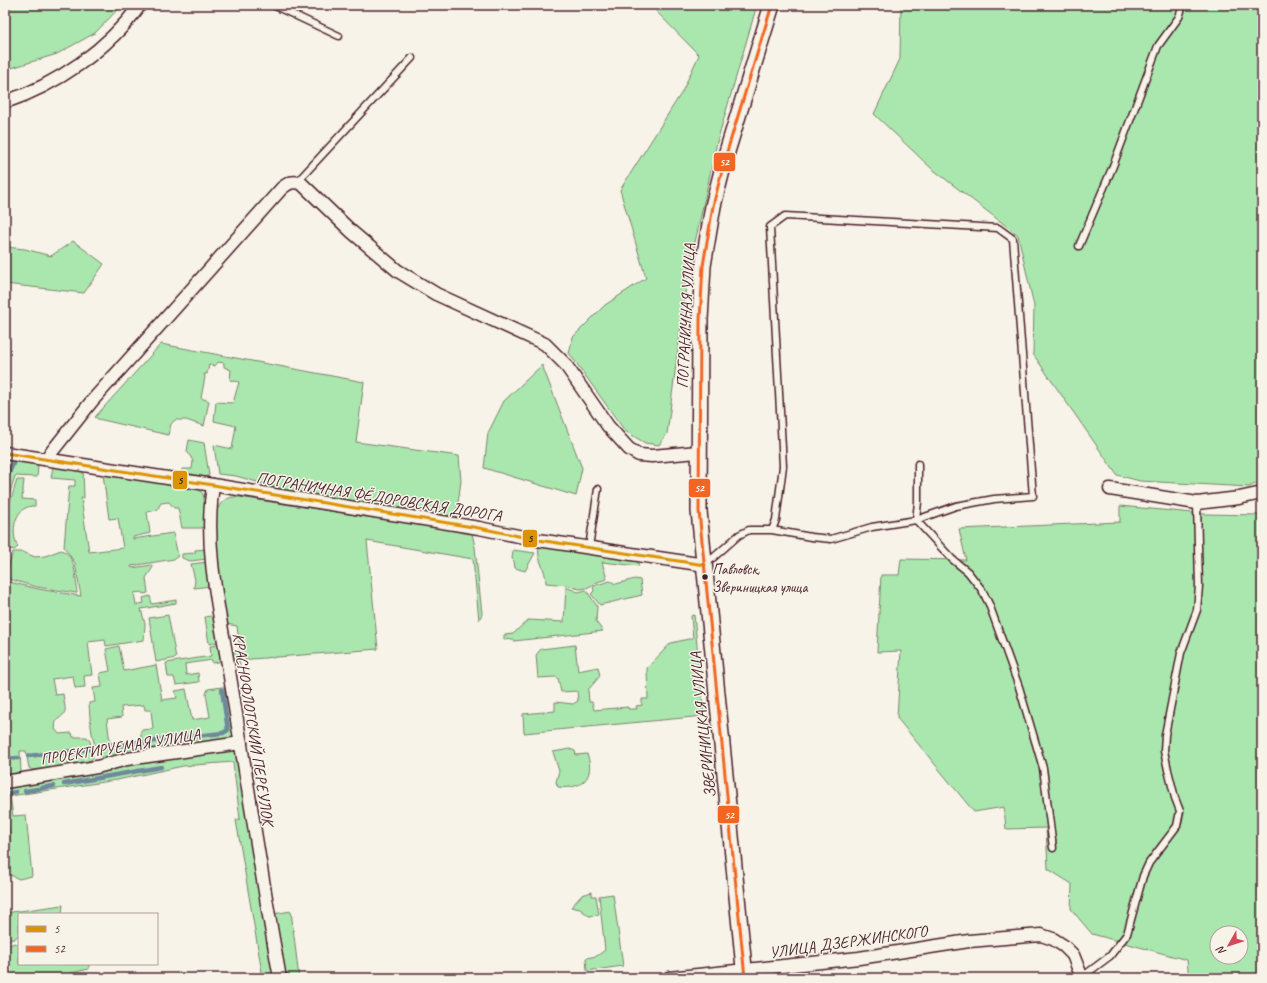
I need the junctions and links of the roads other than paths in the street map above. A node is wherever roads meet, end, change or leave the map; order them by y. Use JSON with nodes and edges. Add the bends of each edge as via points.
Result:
{"nodes":[{"id":1,"x":140,"y":5,"type":"edge"},
{"id":2,"x":273,"y":5,"type":"edge"},
{"id":3,"x":772,"y":5,"type":"edge"},
{"id":4,"x":1182,"y":5,"type":"edge"},
{"id":5,"x":339,"y":36,"type":"dead end"},
{"id":6,"x":412,"y":58,"type":"dead end"},
{"id":7,"x":5,"y":102,"type":"edge"},
{"id":8,"x":297,"y":182,"type":"junction"},
{"id":9,"x":1079,"y":246,"type":"dead end"},
{"id":10,"x":698,"y":452,"type":"junction"},
{"id":11,"x":5,"y":453,"type":"edge"},
{"id":12,"x":46,"y":459,"type":"junction"},
{"id":13,"x":918,"y":464,"type":"dead end"},
{"id":14,"x":212,"y":485,"type":"junction"},
{"id":15,"x":598,"y":489,"type":"dead end"},
{"id":16,"x":1110,"y":489,"type":"dead end"},
{"id":17,"x":1262,"y":493,"type":"edge"},
{"id":18,"x":1197,"y":503,"type":"junction"},
{"id":19,"x":916,"y":520,"type":"junction"},
{"id":20,"x":772,"y":530,"type":"junction"},
{"id":21,"x":589,"y":547,"type":"junction"},
{"id":22,"x":706,"y":565,"type":"junction"},
{"id":23,"x":241,"y":743,"type":"junction"},
{"id":24,"x":5,"y":782,"type":"edge"},
{"id":25,"x":1053,"y":848,"type":"dead end"},
{"id":26,"x":745,"y":974,"type":"edge"},
{"id":27,"x":1082,"y":977,"type":"edge"},
{"id":28,"x":280,"y":978,"type":"edge"},
{"id":29,"x":669,"y":978,"type":"edge"}],
"edges":[{"from":1,"to":7,"type":"street","via":[[129,20],[72,70],[46,85]]},
{"from":2,"to":5,"type":"lane"},
{"from":3,"to":10,"type":"street","name":"ПОГРАНИЧНАЯ УЛИЦА","via":[[726,155],[707,236],[701,293]]},
{"from":4,"to":9,"type":"lane","via":[[1179,17],[1158,46],[1113,166]]},
{"from":6,"to":8,"type":"lane"},
{"from":8,"to":10,"type":"street","via":[[398,271],[436,294],[544,344],[565,364],[608,426],[629,449],[652,456]]},
{"from":8,"to":12,"type":"street","via":[[282,188],[92,401]]},
{"from":10,"to":22,"type":"street","name":"ПОГРАНИЧНАЯ УЛИЦА","via":[[699,510]]},
{"from":11,"to":12,"type":"street","name":"ПОГРАНИЧНАЯ ФЁДОРОВСКАЯ ДОРОГА"},
{"from":12,"to":14,"type":"street","name":"ПОГРАНИЧНАЯ ФЁДОРОВСКАЯ ДОРОГА"},
{"from":13,"to":19,"type":"lane"},
{"from":14,"to":21,"type":"street","name":"ПОГРАНИЧНАЯ ФЁДОРОВСКАЯ ДОРОГА"},
{"from":14,"to":23,"type":"street","name":"КРАСНОФЛОТСКИЙ ПЕРЕУЛОК","via":[[209,507],[212,569]]},
{"from":15,"to":21,"type":"lane"},
{"from":16,"to":18,"type":"street"},
{"from":17,"to":18,"type":"street"},
{"from":18,"to":27,"type":"lane","via":[[1197,610],[1181,653],[1165,734],[1164,751],[1180,811],[1177,826],[1149,863],[1127,934],[1110,956]]},
{"from":19,"to":20,"type":"lane","via":[[872,527],[831,539]]},
{"from":19,"to":20,"type":"lane","via":[[956,506],[994,499],[1033,496],[1012,239],[998,228],[785,216],[770,227],[783,466],[776,520]]},
{"from":19,"to":25,"type":"lane","via":[[952,559],[968,572],[989,604],[1019,687],[1043,768]]},
{"from":20,"to":22,"type":"lane","via":[[749,530],[739,535]]},
{"from":21,"to":22,"type":"street","name":"ПОГРАНИЧНАЯ ФЁДОРОВСКАЯ ДОРОГА"},
{"from":22,"to":26,"type":"street","name":"ЗВЕРИНИЦКАЯ УЛИЦА"},
{"from":23,"to":24,"type":"street","name":"ПРОЕКТИРУЕМАЯ УЛИЦА","via":[[127,759],[97,767]]},
{"from":23,"to":28,"type":"street","name":"КРАСНОФЛОТСКИЙ ПЕРЕУЛОК"},
{"from":26,"to":27,"type":"street","name":"УЛИЦА ДЗЕРЖИНСКОГО","via":[[969,941],[1041,935],[1053,939],[1073,955]]},
{"from":26,"to":29,"type":"street","name":"УЛИЦА ДЗЕРЖИНСКОГО"}]}
